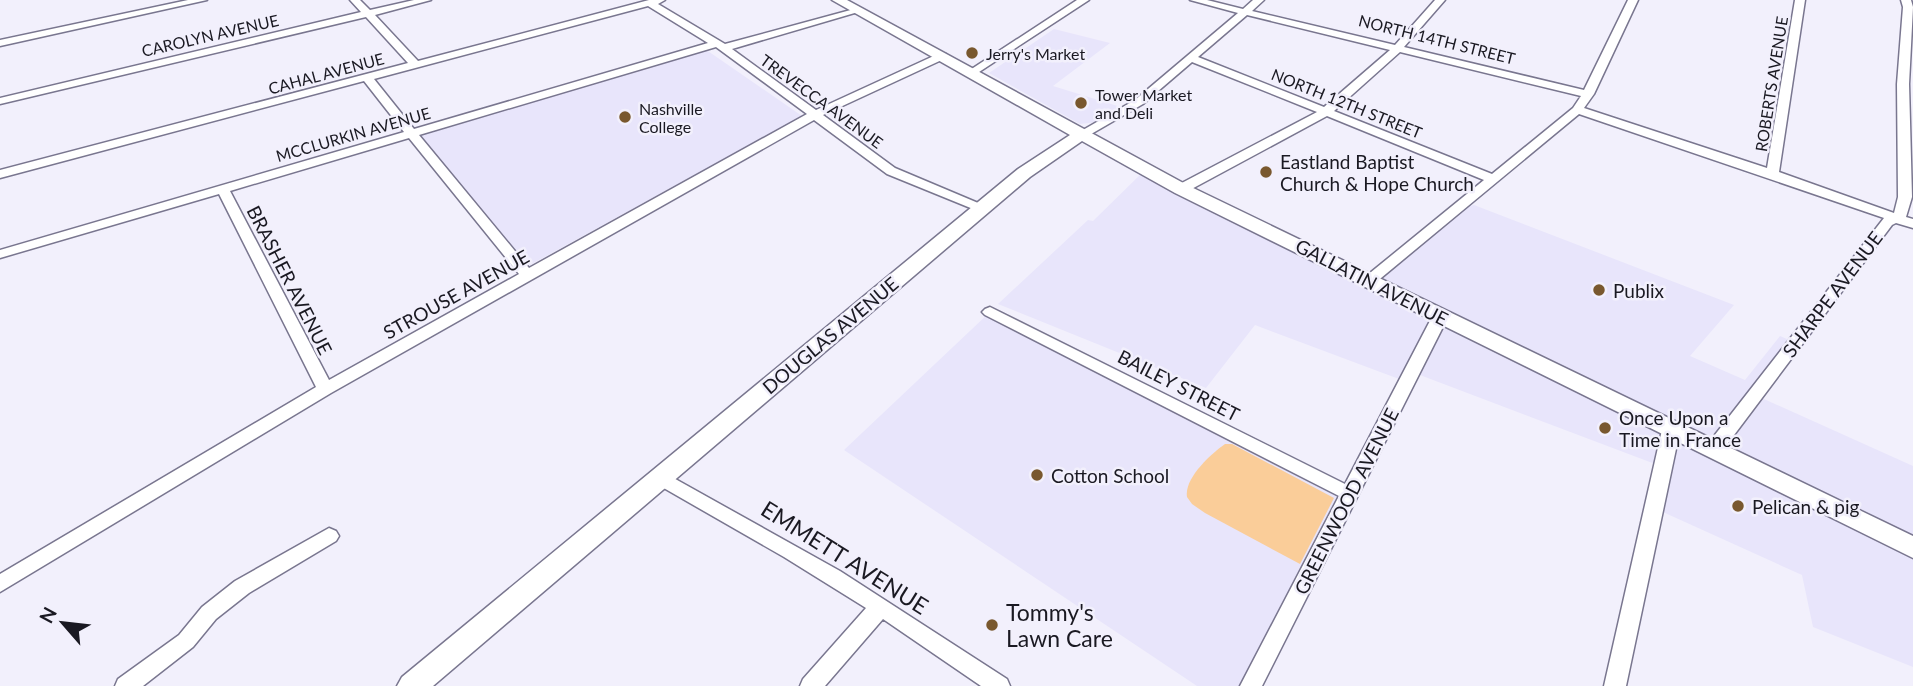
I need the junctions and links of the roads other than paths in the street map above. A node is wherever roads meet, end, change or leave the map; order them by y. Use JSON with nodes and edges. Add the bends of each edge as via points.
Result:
{"nodes":[{"id":1,"x":202,"y":0,"type":"edge"},
{"id":2,"x":355,"y":0,"type":"edge"},
{"id":3,"x":426,"y":0,"type":"edge"},
{"id":4,"x":1084,"y":0,"type":"edge"},
{"id":5,"x":1195,"y":0,"type":"edge"},
{"id":6,"x":1259,"y":0,"type":"edge"},
{"id":7,"x":1440,"y":0,"type":"edge"},
{"id":8,"x":1633,"y":0,"type":"edge"},
{"id":9,"x":1800,"y":0,"type":"edge"},
{"id":10,"x":1906,"y":0,"type":"edge"},
{"id":11,"x":655,"y":1,"type":"edge"},
{"id":12,"x":850,"y":4,"type":"edge"},
{"id":13,"x":1245,"y":12,"type":"junction"},
{"id":14,"x":367,"y":14,"type":"junction"},
{"id":15,"x":0,"y":43,"type":"edge"},
{"id":16,"x":720,"y":46,"type":"junction"},
{"id":17,"x":1398,"y":48,"type":"junction"},
{"id":18,"x":942,"y":56,"type":"junction"},
{"id":19,"x":1191,"y":58,"type":"junction"},
{"id":20,"x":1908,"y":59,"type":"edge"},
{"id":21,"x":416,"y":65,"type":"junction"},
{"id":22,"x":972,"y":72,"type":"junction"},
{"id":23,"x":367,"y":78,"type":"junction"},
{"id":24,"x":1588,"y":94,"type":"junction"},
{"id":25,"x":0,"y":101,"type":"edge"},
{"id":26,"x":1577,"y":110,"type":"junction"},
{"id":27,"x":1326,"y":112,"type":"junction"},
{"id":28,"x":814,"y":115,"type":"junction"},
{"id":29,"x":413,"y":133,"type":"junction"},
{"id":30,"x":1083,"y":134,"type":"junction"},
{"id":31,"x":0,"y":174,"type":"edge"},
{"id":32,"x":1772,"y":174,"type":"junction"},
{"id":33,"x":1491,"y":178,"type":"junction"},
{"id":34,"x":222,"y":188,"type":"junction"},
{"id":35,"x":1181,"y":189,"type":"junction"},
{"id":36,"x":983,"y":208,"type":"junction"},
{"id":37,"x":1894,"y":218,"type":"junction"},
{"id":38,"x":1913,"y":224,"type":"edge"},
{"id":39,"x":0,"y":254,"type":"edge"},
{"id":40,"x":528,"y":276,"type":"junction"},
{"id":41,"x":1370,"y":280,"type":"junction"},
{"id":42,"x":990,"y":312,"type":"dead end"},
{"id":43,"x":1440,"y":317,"type":"junction"},
{"id":44,"x":325,"y":389,"type":"junction"},
{"id":45,"x":1671,"y":430,"type":"junction"},
{"id":46,"x":1713,"y":450,"type":"junction"},
{"id":47,"x":661,"y":478,"type":"junction"},
{"id":48,"x":1350,"y":494,"type":"junction"},
{"id":49,"x":329,"y":536,"type":"dead end"},
{"id":50,"x":1913,"y":548,"type":"edge"},
{"id":51,"x":0,"y":584,"type":"edge"},
{"id":52,"x":880,"y":607,"type":"junction"},
{"id":53,"x":126,"y":686,"type":"edge"},
{"id":54,"x":412,"y":686,"type":"edge"},
{"id":55,"x":811,"y":686,"type":"edge"},
{"id":56,"x":999,"y":686,"type":"edge"},
{"id":57,"x":1251,"y":686,"type":"edge"},
{"id":58,"x":1615,"y":686,"type":"edge"}],
"edges":[{"from":1,"to":15,"type":"street"},
{"from":2,"to":14,"type":"street"},
{"from":3,"to":14,"type":"street","name":"CAROLYN AVENUE"},
{"from":4,"to":22,"type":"street"},
{"from":5,"to":13,"type":"street","name":"NORTH 14TH STREET"},
{"from":6,"to":13,"type":"street","name":"DOUGLAS AVENUE"},
{"from":7,"to":17,"type":"street"},
{"from":8,"to":24,"type":"street"},
{"from":9,"to":32,"type":"street","name":"ROBERTS AVENUE"},
{"from":10,"to":20,"type":"street","name":"SHARPE AVENUE"},
{"from":11,"to":16,"type":"street","name":"TREVECCA AVENUE"},
{"from":11,"to":21,"type":"street","name":"CAHAL AVENUE"},
{"from":12,"to":16,"type":"street","name":"MCCLURKIN AVENUE"},
{"from":12,"to":18,"type":"main road","name":"GALLATIN AVENUE"},
{"from":13,"to":17,"type":"street","name":"NORTH 14TH STREET"},
{"from":13,"to":19,"type":"street","name":"DOUGLAS AVENUE"},
{"from":14,"to":21,"type":"street"},
{"from":14,"to":25,"type":"street","name":"CAROLYN AVENUE"},
{"from":16,"to":28,"type":"street","name":"TREVECCA AVENUE"},
{"from":16,"to":29,"type":"street","name":"MCCLURKIN AVENUE"},
{"from":17,"to":24,"type":"street","name":"NORTH 14TH STREET"},
{"from":17,"to":27,"type":"street"},
{"from":18,"to":22,"type":"main road","name":"GALLATIN AVENUE"},
{"from":18,"to":28,"type":"street","name":"STROUSE AVENUE"},
{"from":19,"to":27,"type":"street","name":"NORTH 12TH STREET"},
{"from":19,"to":30,"type":"street","name":"DOUGLAS AVENUE","via":[[1139,102]]},
{"from":20,"to":37,"type":"street","name":"SHARPE AVENUE","via":[[1905,197],[1902,214]]},
{"from":21,"to":23,"type":"street","name":"CAHAL AVENUE"},
{"from":22,"to":30,"type":"main road","name":"GALLATIN AVENUE"},
{"from":23,"to":29,"type":"street"},
{"from":23,"to":31,"type":"street","name":"CAHAL AVENUE"},
{"from":24,"to":26,"type":"street"},
{"from":26,"to":32,"type":"street"},
{"from":26,"to":33,"type":"street"},
{"from":27,"to":33,"type":"street","name":"NORTH 12TH STREET"},
{"from":27,"to":35,"type":"street"},
{"from":28,"to":36,"type":"street","name":"TREVECCA AVENUE","via":[[891,171]]},
{"from":28,"to":40,"type":"street","name":"STROUSE AVENUE"},
{"from":29,"to":34,"type":"street","name":"MCCLURKIN AVENUE"},
{"from":29,"to":40,"type":"street"},
{"from":30,"to":35,"type":"main road","name":"GALLATIN AVENUE"},
{"from":30,"to":36,"type":"main road","name":"DOUGLAS AVENUE","via":[[1024,173]]},
{"from":32,"to":37,"type":"street"},
{"from":33,"to":41,"type":"street"},
{"from":34,"to":39,"type":"street","name":"MCCLURKIN AVENUE"},
{"from":34,"to":44,"type":"street","name":"BRASHER AVENUE"},
{"from":35,"to":41,"type":"main road","name":"GALLATIN AVENUE"},
{"from":36,"to":47,"type":"main road","name":"DOUGLAS AVENUE"},
{"from":37,"to":38,"type":"street"},
{"from":37,"to":46,"type":"street","name":"SHARPE AVENUE"},
{"from":40,"to":44,"type":"street","name":"STROUSE AVENUE"},
{"from":41,"to":43,"type":"main road","name":"GALLATIN AVENUE"},
{"from":42,"to":48,"type":"street","name":"BAILEY STREET"},
{"from":43,"to":45,"type":"main road","name":"GALLATIN AVENUE"},
{"from":43,"to":48,"type":"street","name":"GREENWOOD AVENUE"},
{"from":44,"to":51,"type":"street","name":"STROUSE AVENUE"},
{"from":45,"to":46,"type":"main road","name":"GALLATIN AVENUE"},
{"from":45,"to":58,"type":"street"},
{"from":46,"to":50,"type":"main road","name":"GALLATIN AVENUE"},
{"from":47,"to":52,"type":"street","name":"EMMETT AVENUE"},
{"from":47,"to":54,"type":"main road","name":"DOUGLAS AVENUE"},
{"from":48,"to":57,"type":"street","name":"GREENWOOD AVENUE"},
{"from":49,"to":53,"type":"street","via":[[242,587],[209,613],[186,641]]},
{"from":52,"to":55,"type":"street"},
{"from":52,"to":56,"type":"street","name":"EMMETT AVENUE"}]}
